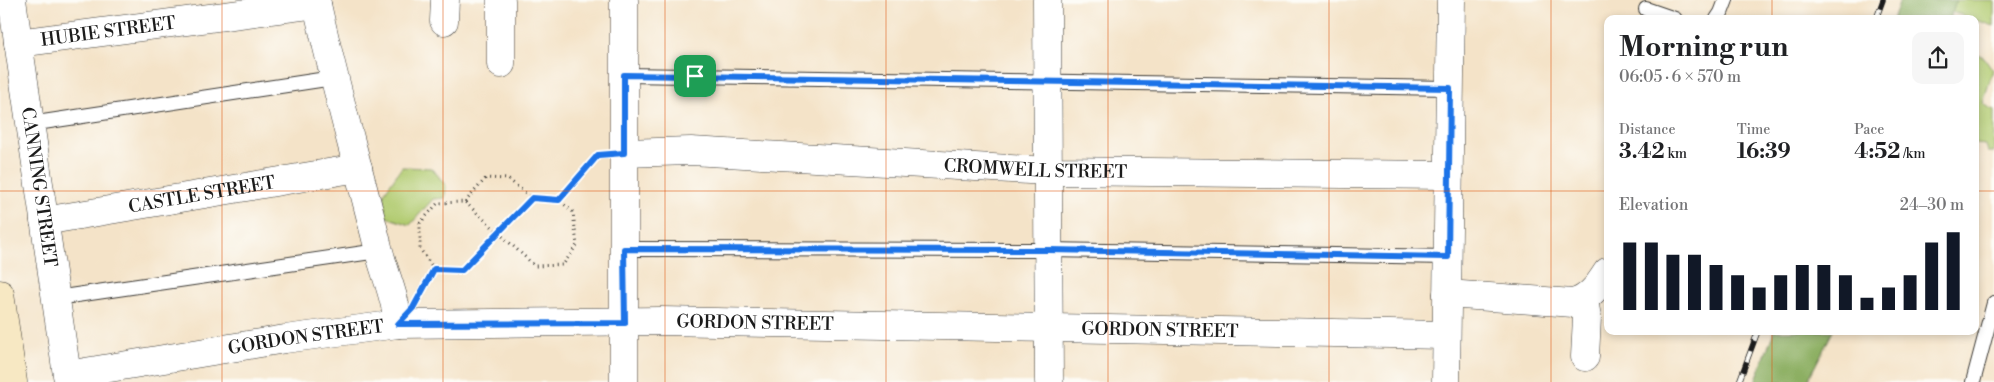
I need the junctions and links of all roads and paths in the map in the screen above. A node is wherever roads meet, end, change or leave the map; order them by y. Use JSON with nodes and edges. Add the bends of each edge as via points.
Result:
{"nodes":[{"id":1,"x":12,"y":0,"type":"edge"},
{"id":2,"x":501,"y":0,"type":"edge"},
{"id":3,"x":624,"y":0,"type":"edge"},
{"id":4,"x":1048,"y":0,"type":"edge"},
{"id":5,"x":1451,"y":0,"type":"edge"},
{"id":6,"x":1726,"y":0,"type":"edge"},
{"id":7,"x":316,"y":2,"type":"edge"},
{"id":8,"x":1646,"y":9,"type":"dead end"},
{"id":9,"x":1663,"y":15,"type":"edge"},
{"id":10,"x":1719,"y":15,"type":"edge"},
{"id":11,"x":18,"y":43,"type":"junction"},
{"id":12,"x":501,"y":64,"type":"dead end"},
{"id":13,"x":624,"y":75,"type":"junction"},
{"id":14,"x":333,"y":78,"type":"junction"},
{"id":15,"x":1048,"y":82,"type":"junction"},
{"id":16,"x":1450,"y":88,"type":"junction"},
{"id":17,"x":30,"y":124,"type":"junction"},
{"id":18,"x":624,"y":153,"type":"junction"},
{"id":19,"x":358,"y":168,"type":"junction"},
{"id":20,"x":1048,"y":171,"type":"junction"},
{"id":21,"x":1449,"y":176,"type":"junction"},
{"id":22,"x":532,"y":198,"type":"junction"},
{"id":23,"x":559,"y":200,"type":"junction"},
{"id":24,"x":466,"y":202,"type":"junction"},
{"id":25,"x":44,"y":221,"type":"junction"},
{"id":26,"x":499,"y":233,"type":"junction"},
{"id":27,"x":624,"y":249,"type":"junction"},
{"id":28,"x":1048,"y":250,"type":"junction"},
{"id":29,"x":378,"y":251,"type":"junction"},
{"id":30,"x":1448,"y":257,"type":"junction"},
{"id":31,"x":434,"y":269,"type":"junction"},
{"id":32,"x":1604,"y":277,"type":"edge"},
{"id":33,"x":0,"y":294,"type":"edge"},
{"id":34,"x":1447,"y":294,"type":"junction"},
{"id":35,"x":56,"y":298,"type":"junction"},
{"id":36,"x":1584,"y":300,"type":"junction"},
{"id":37,"x":1994,"y":304,"type":"edge"},
{"id":38,"x":625,"y":323,"type":"junction"},
{"id":39,"x":398,"y":324,"type":"junction"},
{"id":40,"x":1050,"y":328,"type":"junction"},
{"id":41,"x":1446,"y":335,"type":"junction"},
{"id":42,"x":1585,"y":357,"type":"dead end"},
{"id":43,"x":67,"y":375,"type":"joint"},
{"id":44,"x":13,"y":382,"type":"edge"},
{"id":45,"x":624,"y":382,"type":"edge"},
{"id":46,"x":1050,"y":382,"type":"edge"},
{"id":47,"x":1446,"y":382,"type":"edge"},
{"id":48,"x":1973,"y":382,"type":"edge"}],
"edges":[{"from":1,"to":11,"type":"street","name":"CANNING STREET"},
{"from":2,"to":12,"type":"street"},
{"from":3,"to":13,"type":"street"},
{"from":4,"to":15,"type":"street"},
{"from":5,"to":16,"type":"street"},
{"from":6,"to":10,"type":"lane"},
{"from":7,"to":11,"type":"street","name":"HUBIE STREET"},
{"from":7,"to":14,"type":"street"},
{"from":8,"to":9,"type":"lane"},
{"from":11,"to":17,"type":"street","name":"CANNING STREET"},
{"from":13,"to":15,"type":"lane"},
{"from":13,"to":18,"type":"street"},
{"from":14,"to":17,"type":"lane"},
{"from":14,"to":19,"type":"street"},
{"from":15,"to":16,"type":"lane"},
{"from":15,"to":20,"type":"street"},
{"from":16,"to":21,"type":"street"},
{"from":17,"to":25,"type":"street","name":"CANNING STREET"},
{"from":18,"to":20,"type":"street","name":"CROMWELL STREET","via":[[691,151]]},
{"from":18,"to":23,"type":"path","via":[[598,155]]},
{"from":18,"to":27,"type":"street"},
{"from":19,"to":25,"type":"street","name":"CASTLE STREET"},
{"from":19,"to":29,"type":"street"},
{"from":20,"to":21,"type":"street","name":"CROMWELL STREET"},
{"from":20,"to":28,"type":"street"},
{"from":21,"to":30,"type":"street"},
{"from":22,"to":23,"type":"path"},
{"from":22,"to":24,"type":"path","via":[[508,179],[486,178]]},
{"from":22,"to":26,"type":"path"},
{"from":23,"to":26,"type":"path","via":[[573,212],[577,245],[562,265],[535,266]]},
{"from":24,"to":26,"type":"path"},
{"from":24,"to":31,"type":"path","via":[[438,202],[420,223],[420,250]]},
{"from":25,"to":35,"type":"street","name":"CANNING STREET"},
{"from":26,"to":31,"type":"path","via":[[462,270]]},
{"from":27,"to":28,"type":"lane"},
{"from":27,"to":38,"type":"street"},
{"from":28,"to":30,"type":"lane"},
{"from":28,"to":40,"type":"street"},
{"from":29,"to":35,"type":"lane"},
{"from":29,"to":39,"type":"street","via":[[397,309]]},
{"from":30,"to":34,"type":"street"},
{"from":31,"to":39,"type":"path","via":[[413,308]]},
{"from":32,"to":36,"type":"street"},
{"from":33,"to":44,"type":"main road"},
{"from":34,"to":36,"type":"street","via":[[1573,303]]},
{"from":34,"to":41,"type":"street"},
{"from":35,"to":43,"type":"street","name":"CANNING STREET"},
{"from":36,"to":42,"type":"street","via":[[1587,317]]},
{"from":37,"to":48,"type":"lane"},
{"from":38,"to":39,"type":"street","name":"GORDON STREET"},
{"from":38,"to":40,"type":"street","name":"GORDON STREET"},
{"from":38,"to":45,"type":"street"},
{"from":39,"to":43,"type":"street","name":"GORDON STREET"},
{"from":40,"to":41,"type":"street","name":"GORDON STREET"},
{"from":40,"to":46,"type":"street"},
{"from":41,"to":47,"type":"street"}]}
